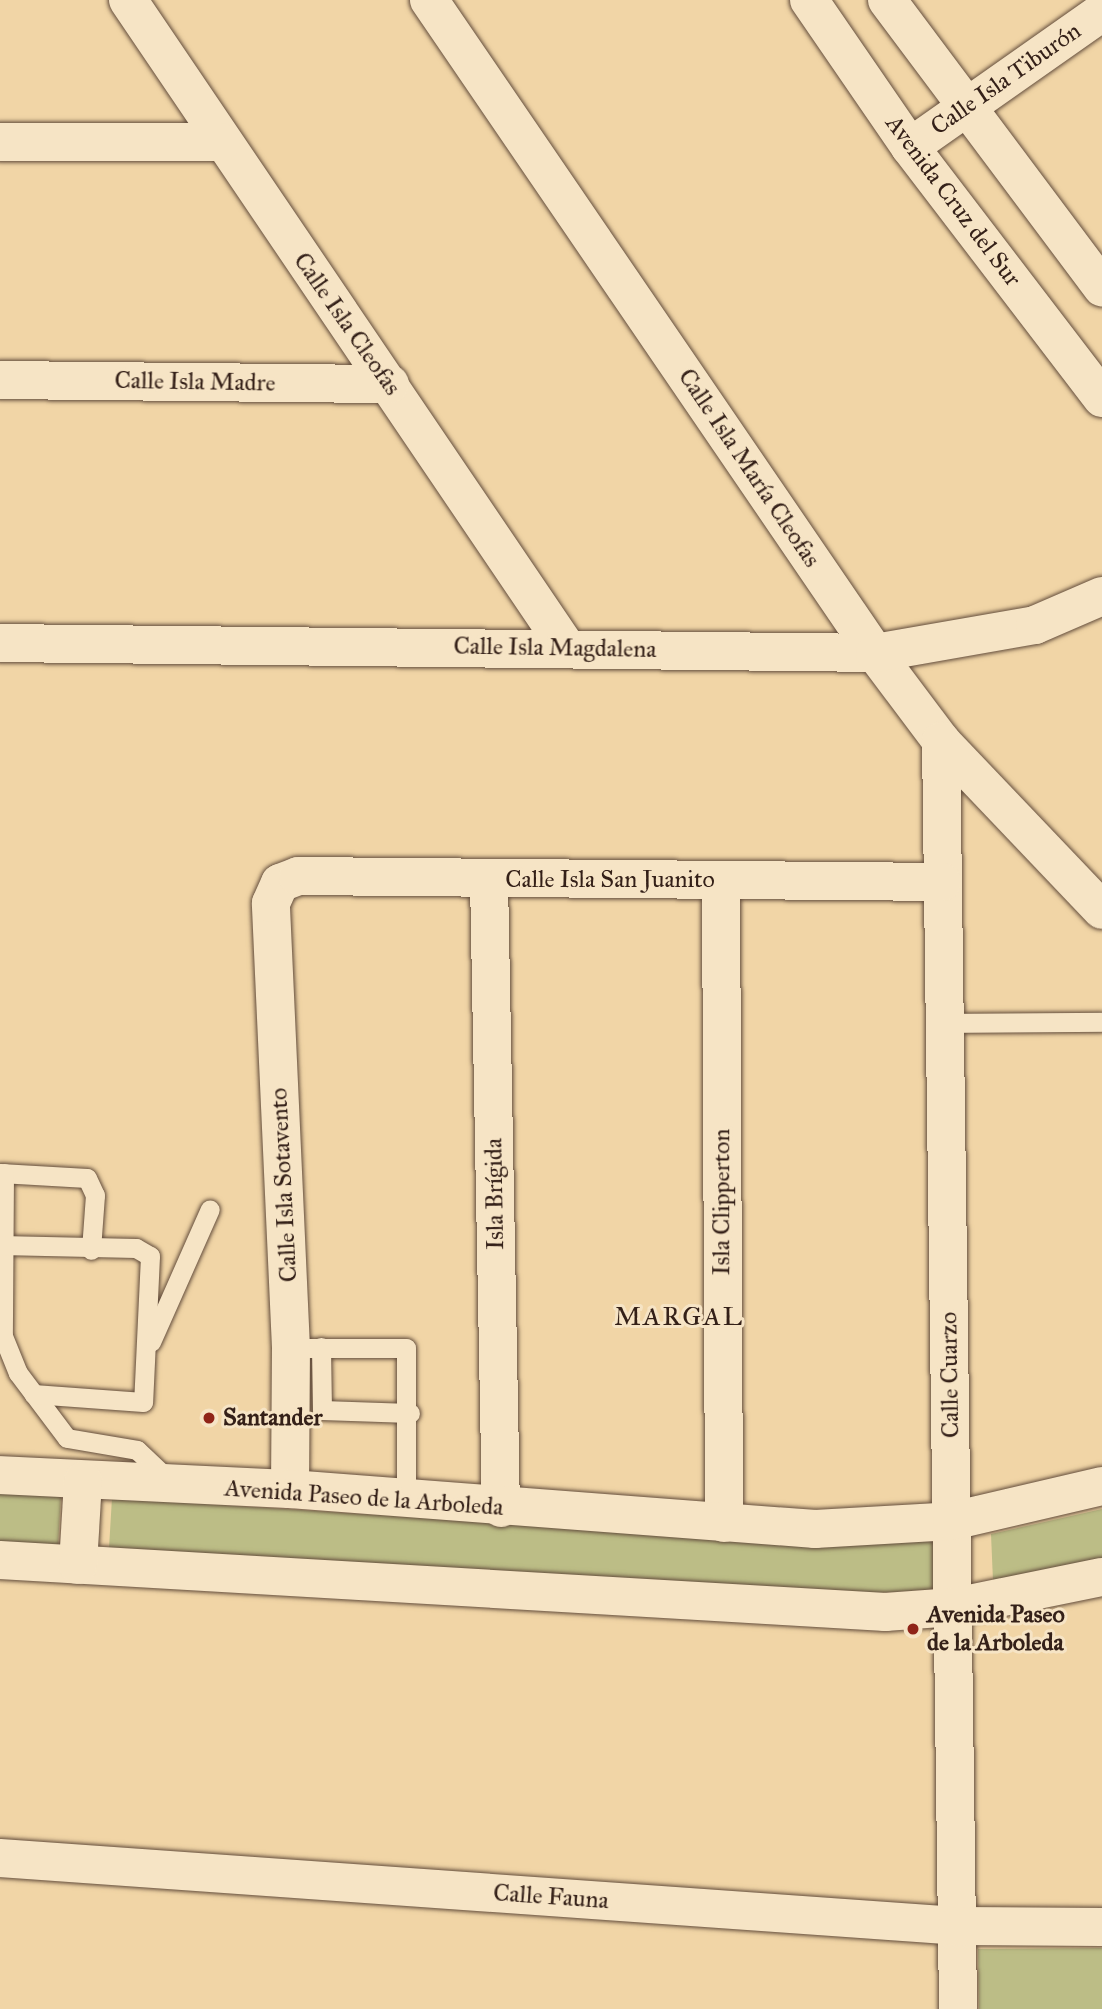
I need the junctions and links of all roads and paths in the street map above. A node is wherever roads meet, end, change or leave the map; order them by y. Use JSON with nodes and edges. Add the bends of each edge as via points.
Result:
{"nodes":[{"id":1,"x":128,"y":0,"type":"edge"},
{"id":2,"x":429,"y":0,"type":"edge"},
{"id":3,"x":809,"y":0,"type":"edge"},
{"id":4,"x":887,"y":0,"type":"edge"},
{"id":5,"x":1102,"y":12,"type":"edge"},
{"id":6,"x":962,"y":107,"type":"junction"},
{"id":7,"x":0,"y":142,"type":"edge"},
{"id":8,"x":221,"y":142,"type":"junction"},
{"id":9,"x":910,"y":147,"type":"junction"},
{"id":10,"x":1102,"y":287,"type":"edge"},
{"id":11,"x":0,"y":380,"type":"edge"},
{"id":12,"x":390,"y":384,"type":"junction"},
{"id":13,"x":1102,"y":398,"type":"edge"},
{"id":14,"x":1102,"y":596,"type":"edge"},
{"id":15,"x":0,"y":643,"type":"edge"},
{"id":16,"x":566,"y":647,"type":"junction"},
{"id":17,"x":875,"y":653,"type":"junction"},
{"id":18,"x":941,"y":741,"type":"junction"},
{"id":19,"x":489,"y":880,"type":"junction"},
{"id":20,"x":721,"y":880,"type":"junction"},
{"id":21,"x":942,"y":882,"type":"junction"},
{"id":22,"x":280,"y":883,"type":"joint"},
{"id":23,"x":1102,"y":910,"type":"edge"},
{"id":24,"x":1101,"y":1022,"type":"edge"},
{"id":25,"x":944,"y":1023,"type":"junction"},
{"id":26,"x":2,"y":1173,"type":"edge"},
{"id":27,"x":210,"y":1209,"type":"dead end"},
{"id":28,"x":1,"y":1245,"type":"edge"},
{"id":29,"x":91,"y":1250,"type":"junction"},
{"id":30,"x":306,"y":1347,"type":"junction"},
{"id":31,"x":146,"y":1353,"type":"junction"},
{"id":32,"x":33,"y":1394,"type":"junction"},
{"id":33,"x":410,"y":1413,"type":"junction"},
{"id":34,"x":0,"y":1475,"type":"edge"},
{"id":35,"x":83,"y":1481,"type":"junction"},
{"id":36,"x":176,"y":1486,"type":"junction"},
{"id":37,"x":1102,"y":1486,"type":"edge"},
{"id":38,"x":290,"y":1489,"type":"junction"},
{"id":39,"x":405,"y":1500,"type":"junction"},
{"id":40,"x":501,"y":1508,"type":"junction"},
{"id":41,"x":952,"y":1521,"type":"junction"},
{"id":42,"x":723,"y":1523,"type":"junction"},
{"id":43,"x":0,"y":1560,"type":"edge"},
{"id":44,"x":78,"y":1565,"type":"junction"},
{"id":45,"x":1102,"y":1577,"type":"edge"},
{"id":46,"x":954,"y":1607,"type":"junction"},
{"id":47,"x":0,"y":1858,"type":"edge"},
{"id":48,"x":957,"y":1926,"type":"junction"},
{"id":49,"x":1102,"y":1927,"type":"edge"},
{"id":50,"x":958,"y":2009,"type":"edge"}],
"edges":[{"from":1,"to":8,"type":"street","name":"Calle Isla Cleofas"},
{"from":2,"to":17,"type":"street","name":"Calle Isla María Cleofas"},
{"from":3,"to":9,"type":"street","name":"Avenida Cruz del Sur"},
{"from":4,"to":6,"type":"street"},
{"from":5,"to":6,"type":"street","name":"Calle Isla Tiburón"},
{"from":6,"to":9,"type":"street","name":"Calle Isla Tiburón"},
{"from":6,"to":10,"type":"street"},
{"from":7,"to":8,"type":"street"},
{"from":8,"to":12,"type":"street","name":"Calle Isla Cleofas"},
{"from":9,"to":13,"type":"street","name":"Avenida Cruz del Sur"},
{"from":11,"to":12,"type":"street","name":"Calle Isla Madre"},
{"from":12,"to":16,"type":"street","name":"Calle Isla Cleofas"},
{"from":14,"to":17,"type":"street","name":"Calle Isla Magdalena","via":[[1035,625]]},
{"from":15,"to":16,"type":"street","name":"Calle Isla Magdalena"},
{"from":16,"to":17,"type":"street","name":"Calle Isla Magdalena"},
{"from":17,"to":18,"type":"street","name":"Calle Isla María Cleofas"},
{"from":18,"to":21,"type":"street","name":"Calle Cuarzo"},
{"from":18,"to":23,"type":"street","name":"Calle Isla María Cleofas"},
{"from":19,"to":20,"type":"street","name":"Calle Isla San Juanito"},
{"from":19,"to":22,"type":"street","name":"Calle Isla San Juanito","via":[[298,876]]},
{"from":19,"to":40,"type":"street","name":"Isla Brígida"},
{"from":20,"to":21,"type":"street","name":"Calle Isla San Juanito"},
{"from":20,"to":42,"type":"street","name":"Isla Clipperton"},
{"from":21,"to":25,"type":"street","name":"Calle Cuarzo"},
{"from":22,"to":30,"type":"street","name":"Calle Isla Sotavento","via":[[271,903]]},
{"from":24,"to":25,"type":"lane"},
{"from":25,"to":41,"type":"street","name":"Calle Cuarzo"},
{"from":26,"to":28,"type":"lane"},
{"from":26,"to":29,"type":"lane","via":[[87,1178],[95,1195]]},
{"from":27,"to":31,"type":"lane"},
{"from":28,"to":29,"type":"lane"},
{"from":28,"to":32,"type":"lane","via":[[3,1336]]},
{"from":29,"to":31,"type":"lane","via":[[148,1250]]},
{"from":30,"to":33,"type":"lane","via":[[321,1410]]},
{"from":30,"to":33,"type":"lane","via":[[406,1348]]},
{"from":30,"to":38,"type":"street","name":"Calle Isla Sotavento"},
{"from":31,"to":32,"type":"lane","via":[[145,1395],[138,1404]]},
{"from":32,"to":36,"type":"lane","via":[[67,1438],[136,1450]]},
{"from":33,"to":39,"type":"lane"},
{"from":34,"to":35,"type":"street","name":"Avenida Paseo de la Arboleda"},
{"from":35,"to":36,"type":"street","name":"Avenida Paseo de la Arboleda"},
{"from":35,"to":44,"type":"street"},
{"from":36,"to":38,"type":"street","name":"Avenida Paseo de la Arboleda"},
{"from":37,"to":41,"type":"street","name":"Avenida Paseo de la Arboleda"},
{"from":38,"to":39,"type":"street","name":"Avenida Paseo de la Arboleda"},
{"from":39,"to":40,"type":"street","name":"Avenida Paseo de la Arboleda"},
{"from":40,"to":42,"type":"street","name":"Avenida Paseo de la Arboleda"},
{"from":41,"to":42,"type":"street","name":"Avenida Paseo de la Arboleda","via":[[887,1529]]},
{"from":41,"to":46,"type":"street","name":"Calle Cuarzo"},
{"from":43,"to":44,"type":"street"},
{"from":44,"to":46,"type":"street","via":[[873,1612]]},
{"from":45,"to":46,"type":"street"},
{"from":46,"to":48,"type":"street","name":"Calle Cuarzo"},
{"from":47,"to":48,"type":"street","name":"Calle Fauna"},
{"from":48,"to":49,"type":"street","name":"Calle Fauna"},
{"from":48,"to":50,"type":"street","name":"Calle Cuarzo"}]}
